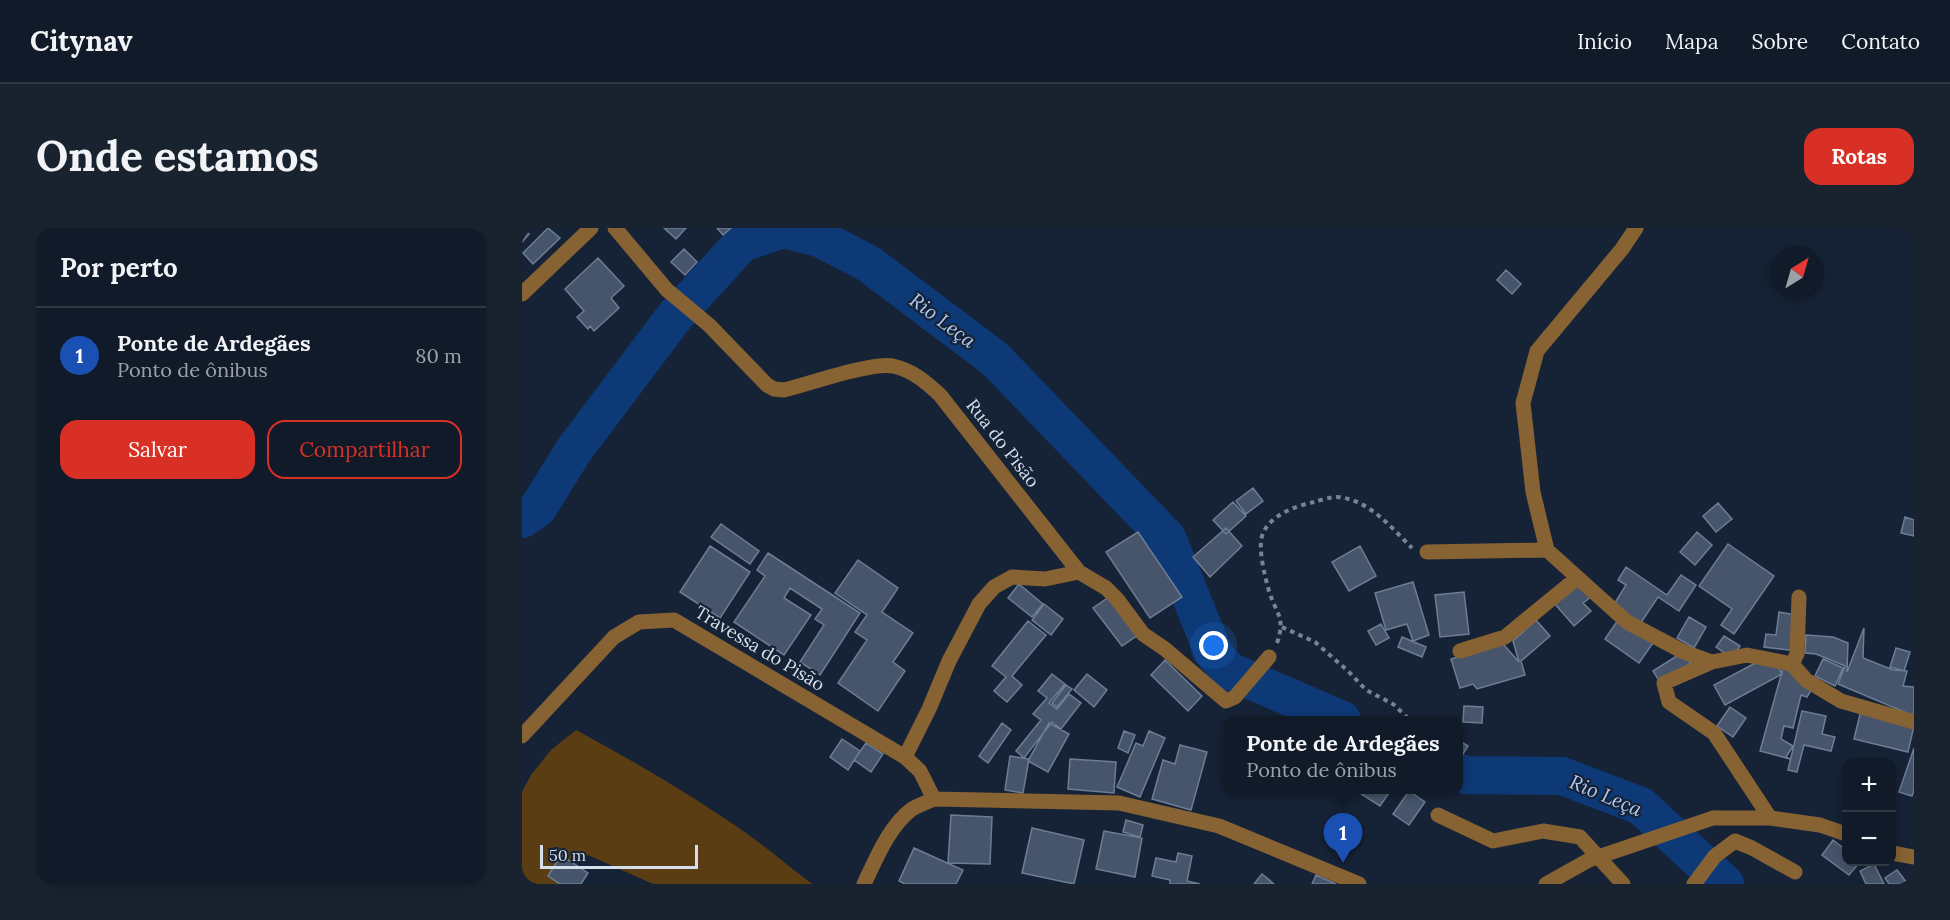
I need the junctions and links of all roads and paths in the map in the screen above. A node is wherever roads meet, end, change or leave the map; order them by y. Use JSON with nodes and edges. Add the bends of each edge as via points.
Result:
{"nodes":[{"id":1,"x":591,"y":228,"type":"edge"},
{"id":2,"x":615,"y":228,"type":"edge"},
{"id":3,"x":1636,"y":228,"type":"edge"},
{"id":4,"x":522,"y":294,"type":"edge"},
{"id":5,"x":1547,"y":550,"type":"junction"},
{"id":6,"x":1427,"y":552,"type":"joint"},
{"id":7,"x":1079,"y":573,"type":"junction"},
{"id":8,"x":1577,"y":578,"type":"junction"},
{"id":9,"x":1799,"y":597,"type":"dead end"},
{"id":10,"x":1282,"y":627,"type":"junction"},
{"id":11,"x":1460,"y":651,"type":"dead end"},
{"id":12,"x":1269,"y":657,"type":"joint"},
{"id":13,"x":1713,"y":662,"type":"junction"},
{"id":14,"x":1792,"y":664,"type":"junction"},
{"id":15,"x":1406,"y":716,"type":"edge"},
{"id":16,"x":1914,"y":722,"type":"edge"},
{"id":17,"x":522,"y":736,"type":"edge"},
{"id":18,"x":905,"y":757,"type":"junction"},
{"id":19,"x":934,"y":799,"type":"junction"},
{"id":20,"x":1438,"y":815,"type":"dead end"},
{"id":21,"x":1770,"y":818,"type":"junction"},
{"id":22,"x":1842,"y":833,"type":"edge"},
{"id":23,"x":1896,"y":854,"type":"edge"},
{"id":24,"x":1914,"y":857,"type":"edge"},
{"id":25,"x":1796,"y":872,"type":"dead end"},
{"id":26,"x":864,"y":884,"type":"edge"},
{"id":27,"x":1359,"y":884,"type":"edge"},
{"id":28,"x":1546,"y":884,"type":"edge"},
{"id":29,"x":1623,"y":884,"type":"edge"},
{"id":30,"x":1694,"y":884,"type":"edge"}],
"edges":[{"from":1,"to":4,"type":"street"},
{"from":2,"to":7,"type":"street","name":"Rua do Pisão","via":[[667,290],[774,389],[892,366],[924,381],[940,395]]},
{"from":3,"to":5,"type":"street","via":[[1537,351],[1523,403],[1533,492]]},
{"from":5,"to":6,"type":"street"},
{"from":5,"to":8,"type":"street"},
{"from":6,"to":10,"type":"path","via":[[1415,551],[1362,504],[1336,497],[1278,515],[1262,535],[1261,547]]},
{"from":7,"to":12,"type":"street","via":[[1106,588],[1143,634],[1226,701],[1235,697]]},
{"from":7,"to":18,"type":"street","via":[[1045,579],[1012,577],[986,595],[969,620]]},
{"from":8,"to":11,"type":"street","via":[[1505,637]]},
{"from":8,"to":13,"type":"street","via":[[1627,622],[1684,652]]},
{"from":9,"to":14,"type":"street","via":[[1797,654]]},
{"from":10,"to":12,"type":"path"},
{"from":10,"to":15,"type":"path","via":[[1315,642],[1366,690],[1393,704]]},
{"from":13,"to":14,"type":"street","via":[[1747,655]]},
{"from":13,"to":21,"type":"street","via":[[1664,683],[1670,702],[1714,733]]},
{"from":14,"to":16,"type":"street","via":[[1806,680],[1841,700]]},
{"from":17,"to":18,"type":"street","name":"Travessa do Pisão","via":[[614,637],[639,622],[674,620]]},
{"from":18,"to":19,"type":"street","via":[[920,771]]},
{"from":19,"to":26,"type":"street","via":[[901,819]]},
{"from":19,"to":27,"type":"street","via":[[1119,803],[1219,826]]},
{"from":20,"to":29,"type":"street","via":[[1493,841],[1543,831],[1580,837]]},
{"from":21,"to":22,"type":"street","via":[[1820,825]]},
{"from":21,"to":28,"type":"street","bridge":true,"via":[[1713,818],[1589,860]]},
{"from":23,"to":24,"type":"street"},
{"from":25,"to":30,"type":"street","via":[[1735,841],[1715,856]]}]}
